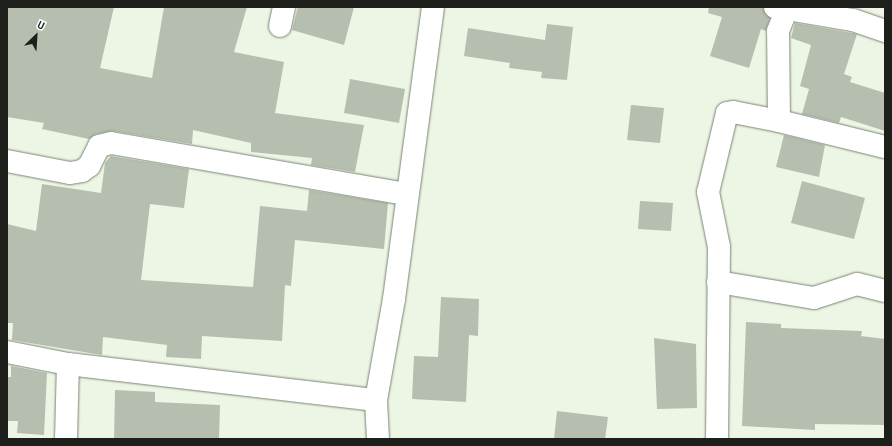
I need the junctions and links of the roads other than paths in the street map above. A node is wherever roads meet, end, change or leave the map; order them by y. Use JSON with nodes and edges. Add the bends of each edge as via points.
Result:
{"nodes":[{"id":1,"x":433,"y":7,"type":"edge"},
{"id":2,"x":781,"y":8,"type":"edge"},
{"id":3,"x":885,"y":31,"type":"edge"},
{"id":4,"x":780,"y":121,"type":"junction"},
{"id":5,"x":885,"y":147,"type":"edge"},
{"id":6,"x":7,"y":161,"type":"edge"},
{"id":7,"x":407,"y":194,"type":"junction"},
{"id":8,"x":718,"y":282,"type":"junction"},
{"id":9,"x":885,"y":291,"type":"edge"},
{"id":10,"x":7,"y":352,"type":"edge"},
{"id":11,"x":68,"y":364,"type":"junction"},
{"id":12,"x":376,"y":400,"type":"junction"},
{"id":13,"x":66,"y":439,"type":"edge"},
{"id":14,"x":378,"y":439,"type":"edge"},
{"id":15,"x":717,"y":439,"type":"edge"}],
"edges":[{"from":1,"to":7,"type":"street"},
{"from":2,"to":3,"type":"street","via":[[853,20]]},
{"from":2,"to":4,"type":"street","via":[[778,31]]},
{"from":4,"to":5,"type":"street"},
{"from":4,"to":8,"type":"street","via":[[727,113],[708,192],[719,246]]},
{"from":6,"to":7,"type":"street","via":[[70,173],[82,171],[89,166],[99,146],[111,143]]},
{"from":7,"to":12,"type":"street","via":[[394,299]]},
{"from":8,"to":9,"type":"street","via":[[814,298],[857,284]]},
{"from":8,"to":15,"type":"street"},
{"from":10,"to":11,"type":"street"},
{"from":11,"to":12,"type":"street"},
{"from":11,"to":13,"type":"street"},
{"from":12,"to":14,"type":"street"}]}
